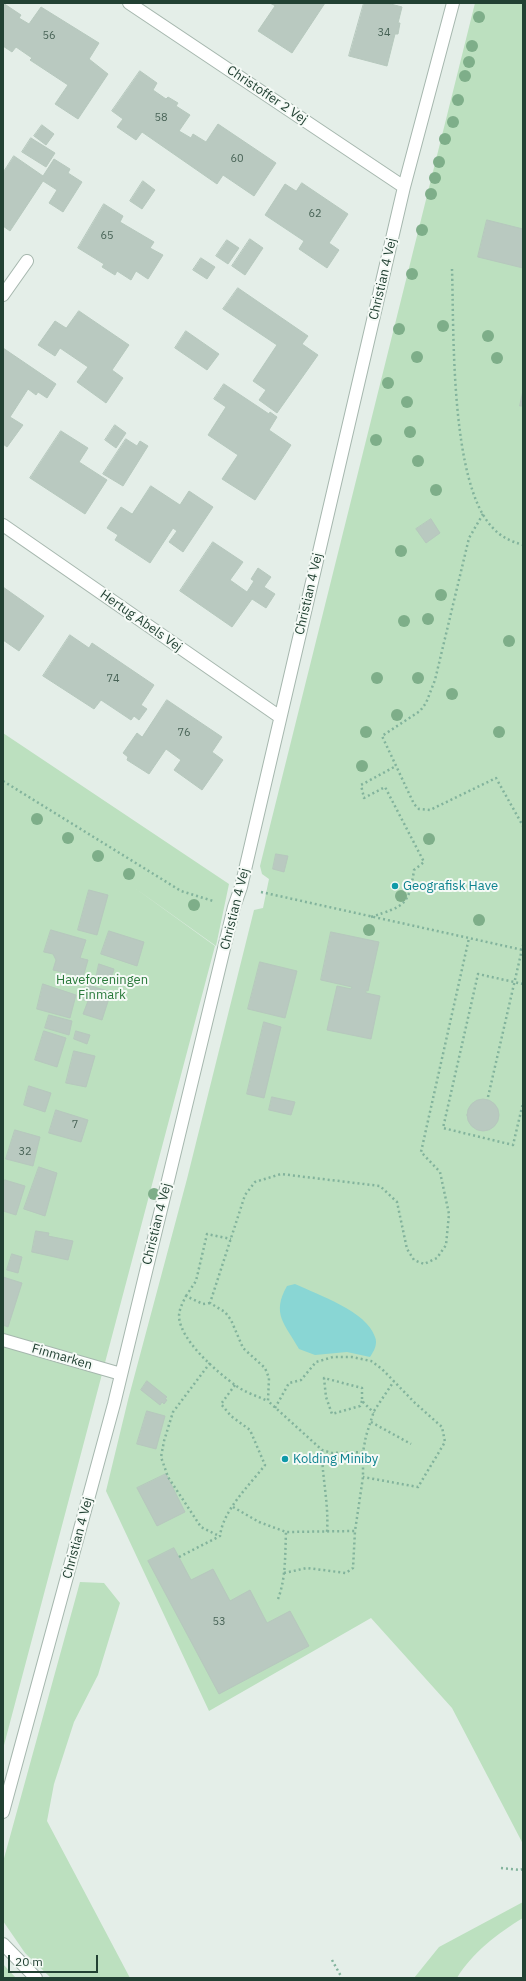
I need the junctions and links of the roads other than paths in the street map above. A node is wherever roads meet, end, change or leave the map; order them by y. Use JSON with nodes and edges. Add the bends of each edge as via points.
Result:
{"nodes":[{"id":1,"x":129,"y":3,"type":"edge"},
{"id":2,"x":453,"y":3,"type":"edge"},
{"id":3,"x":404,"y":188,"type":"junction"},
{"id":4,"x":28,"y":261,"type":"dead end"},
{"id":5,"x":3,"y":296,"type":"edge"},
{"id":6,"x":3,"y":525,"type":"edge"},
{"id":7,"x":280,"y":717,"type":"junction"},
{"id":8,"x":3,"y":1340,"type":"edge"},
{"id":9,"x":121,"y":1374,"type":"junction"},
{"id":10,"x":3,"y":1812,"type":"edge"},
{"id":11,"x":3,"y":1944,"type":"edge"},
{"id":12,"x":36,"y":1978,"type":"edge"}],
"edges":[{"from":1,"to":3,"type":"street","name":"Christoffer 2 Vej"},
{"from":2,"to":3,"type":"street","name":"Christian 4 Vej"},
{"from":3,"to":7,"type":"street","name":"Christian 4 Vej"},
{"from":4,"to":5,"type":"street"},
{"from":6,"to":7,"type":"street","name":"Hertug Abels Vej"},
{"from":7,"to":9,"type":"street","name":"Christian 4 Vej","via":[[241,887],[234,907]]},
{"from":8,"to":9,"type":"street","name":"Finmarken"},
{"from":9,"to":10,"type":"street","name":"Christian 4 Vej"},
{"from":11,"to":12,"type":"street"}]}
